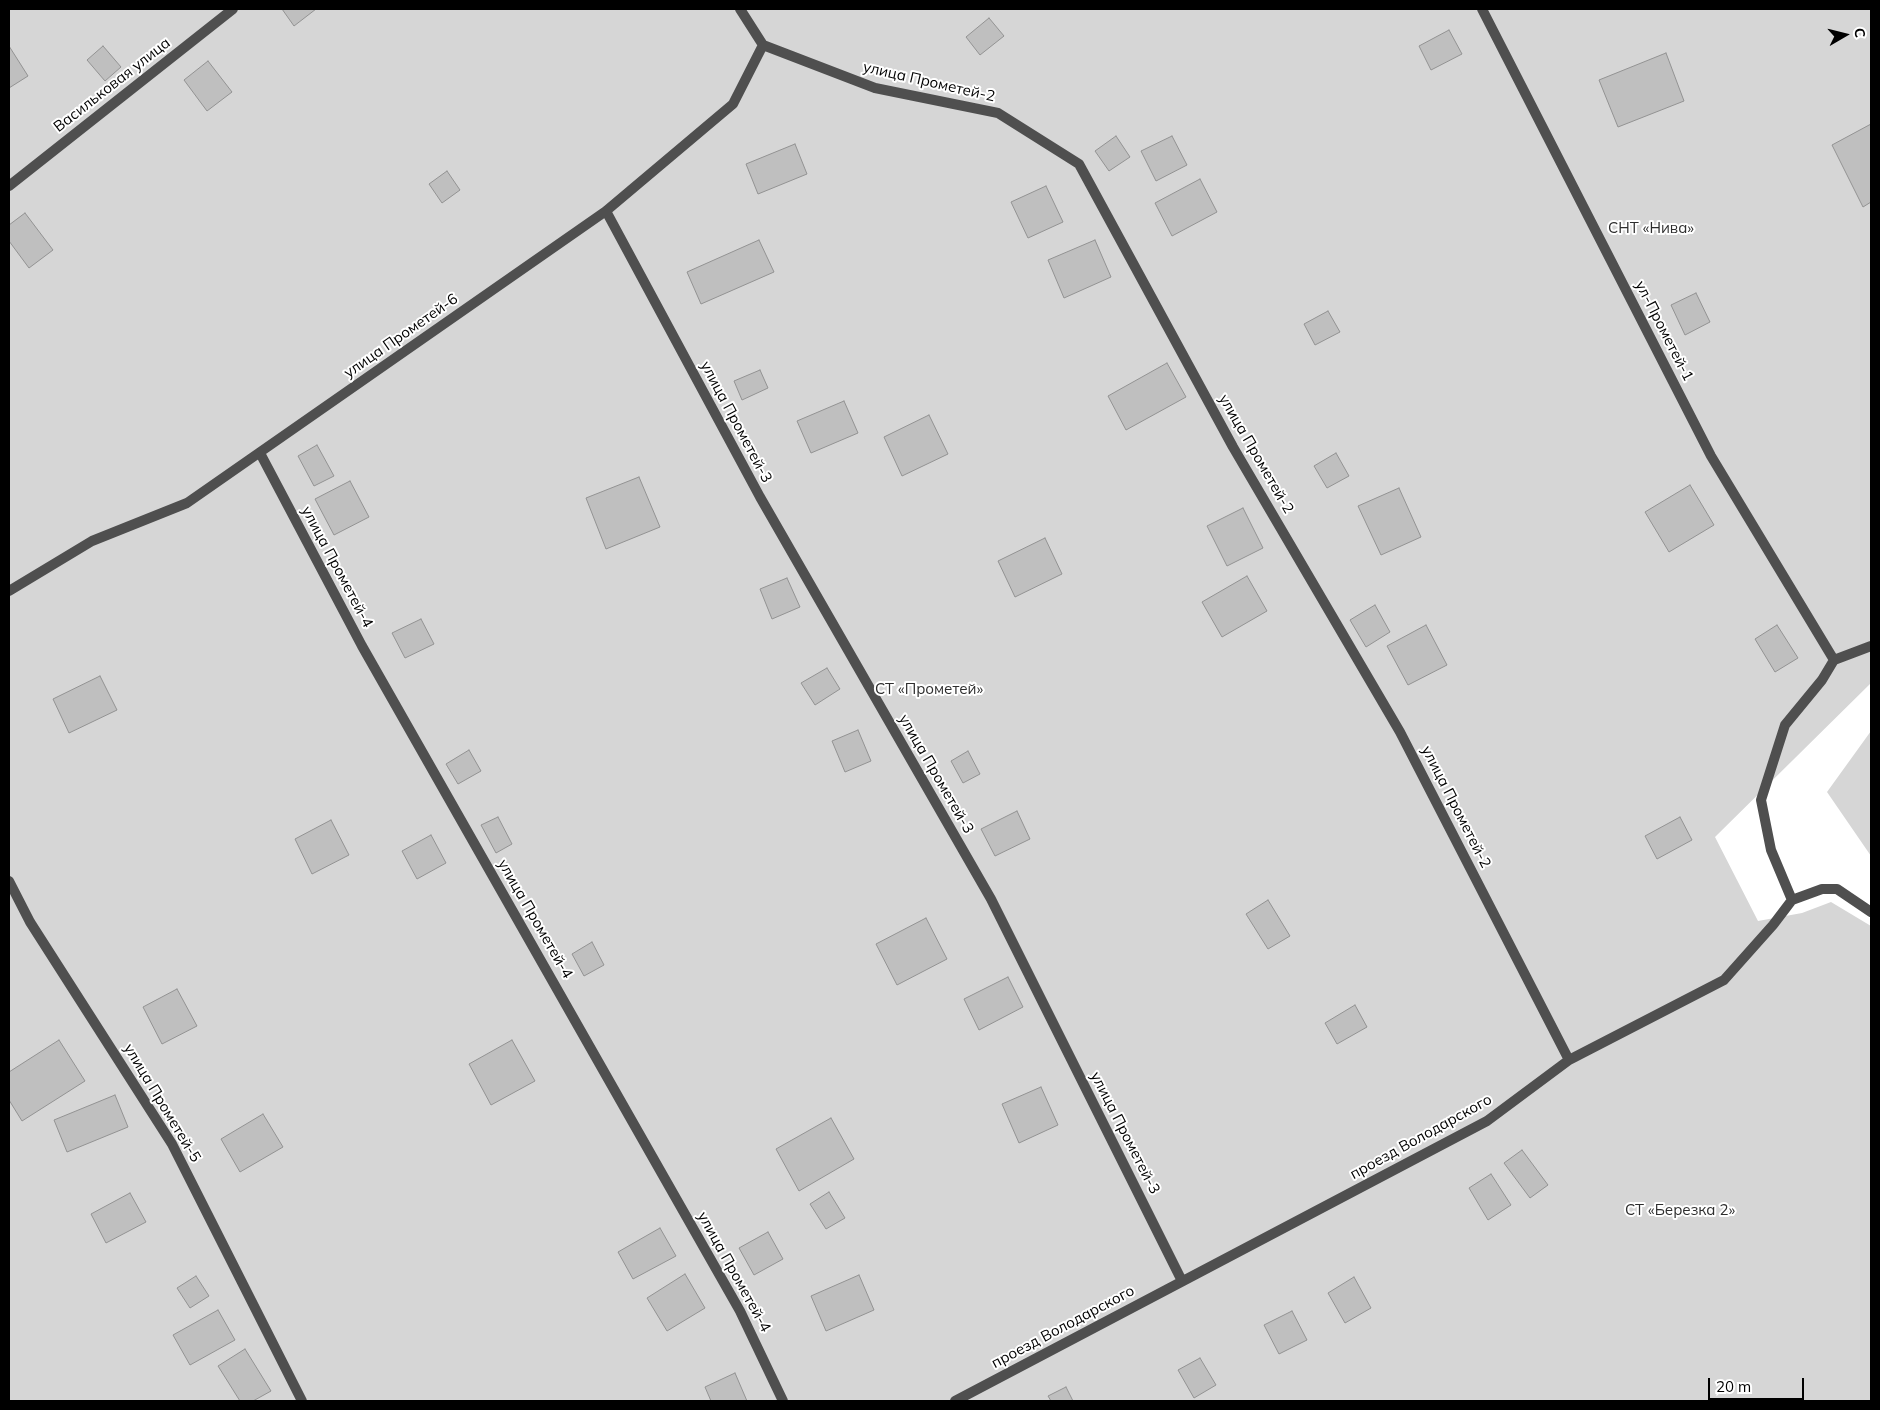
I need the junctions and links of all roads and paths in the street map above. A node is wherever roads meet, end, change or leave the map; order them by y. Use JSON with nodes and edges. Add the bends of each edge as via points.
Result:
{"nodes":[{"id":1,"x":233,"y":9,"type":"edge"},
{"id":2,"x":740,"y":9,"type":"edge"},
{"id":3,"x":1482,"y":9,"type":"edge"},
{"id":4,"x":763,"y":46,"type":"junction"},
{"id":5,"x":9,"y":186,"type":"edge"},
{"id":6,"x":606,"y":211,"type":"junction"},
{"id":7,"x":260,"y":452,"type":"junction"},
{"id":8,"x":9,"y":591,"type":"edge"},
{"id":9,"x":1871,"y":646,"type":"edge"},
{"id":10,"x":1834,"y":660,"type":"junction"},
{"id":11,"x":9,"y":881,"type":"edge"},
{"id":12,"x":1792,"y":900,"type":"junction"},
{"id":13,"x":1871,"y":912,"type":"edge"},
{"id":14,"x":1570,"y":1060,"type":"junction"},
{"id":15,"x":1182,"y":1281,"type":"junction"},
{"id":16,"x":302,"y":1401,"type":"edge"},
{"id":17,"x":783,"y":1401,"type":"edge"},
{"id":18,"x":955,"y":1401,"type":"edge"}],
"edges":[{"from":1,"to":5,"type":"street","name":"Васильковая улица"},
{"from":2,"to":4,"type":"street"},
{"from":3,"to":10,"type":"street","name":"ул-Прометей-1","via":[[1711,456]]},
{"from":4,"to":6,"type":"street","name":"улица Прометей-6","via":[[733,104]]},
{"from":4,"to":14,"type":"street","name":"улица Прометей-2","via":[[875,88],[998,112],[1079,164],[1233,447],[1400,732]]},
{"from":6,"to":7,"type":"street","name":"улица Прометей-6"},
{"from":6,"to":15,"type":"street","name":"улица Прометей-3","via":[[760,497],[991,898]]},
{"from":7,"to":8,"type":"street","name":"улица Прометей-6","via":[[187,503],[92,541]]},
{"from":7,"to":17,"type":"street","name":"улица Прометей-4","via":[[362,646],[740,1311]]},
{"from":9,"to":10,"type":"street"},
{"from":10,"to":12,"type":"street","via":[[1822,680],[1784,725],[1761,800],[1771,850]]},
{"from":11,"to":16,"type":"street","name":"улица Прометей-5","via":[[30,922],[172,1144]]},
{"from":12,"to":13,"type":"street","via":[[1822,889],[1837,889]]},
{"from":12,"to":14,"type":"street","name":"проезд Володарского","via":[[1724,980]]},
{"from":14,"to":15,"type":"street","name":"проезд Володарского","via":[[1487,1120]]},
{"from":15,"to":18,"type":"street","name":"проезд Володарского"}]}
